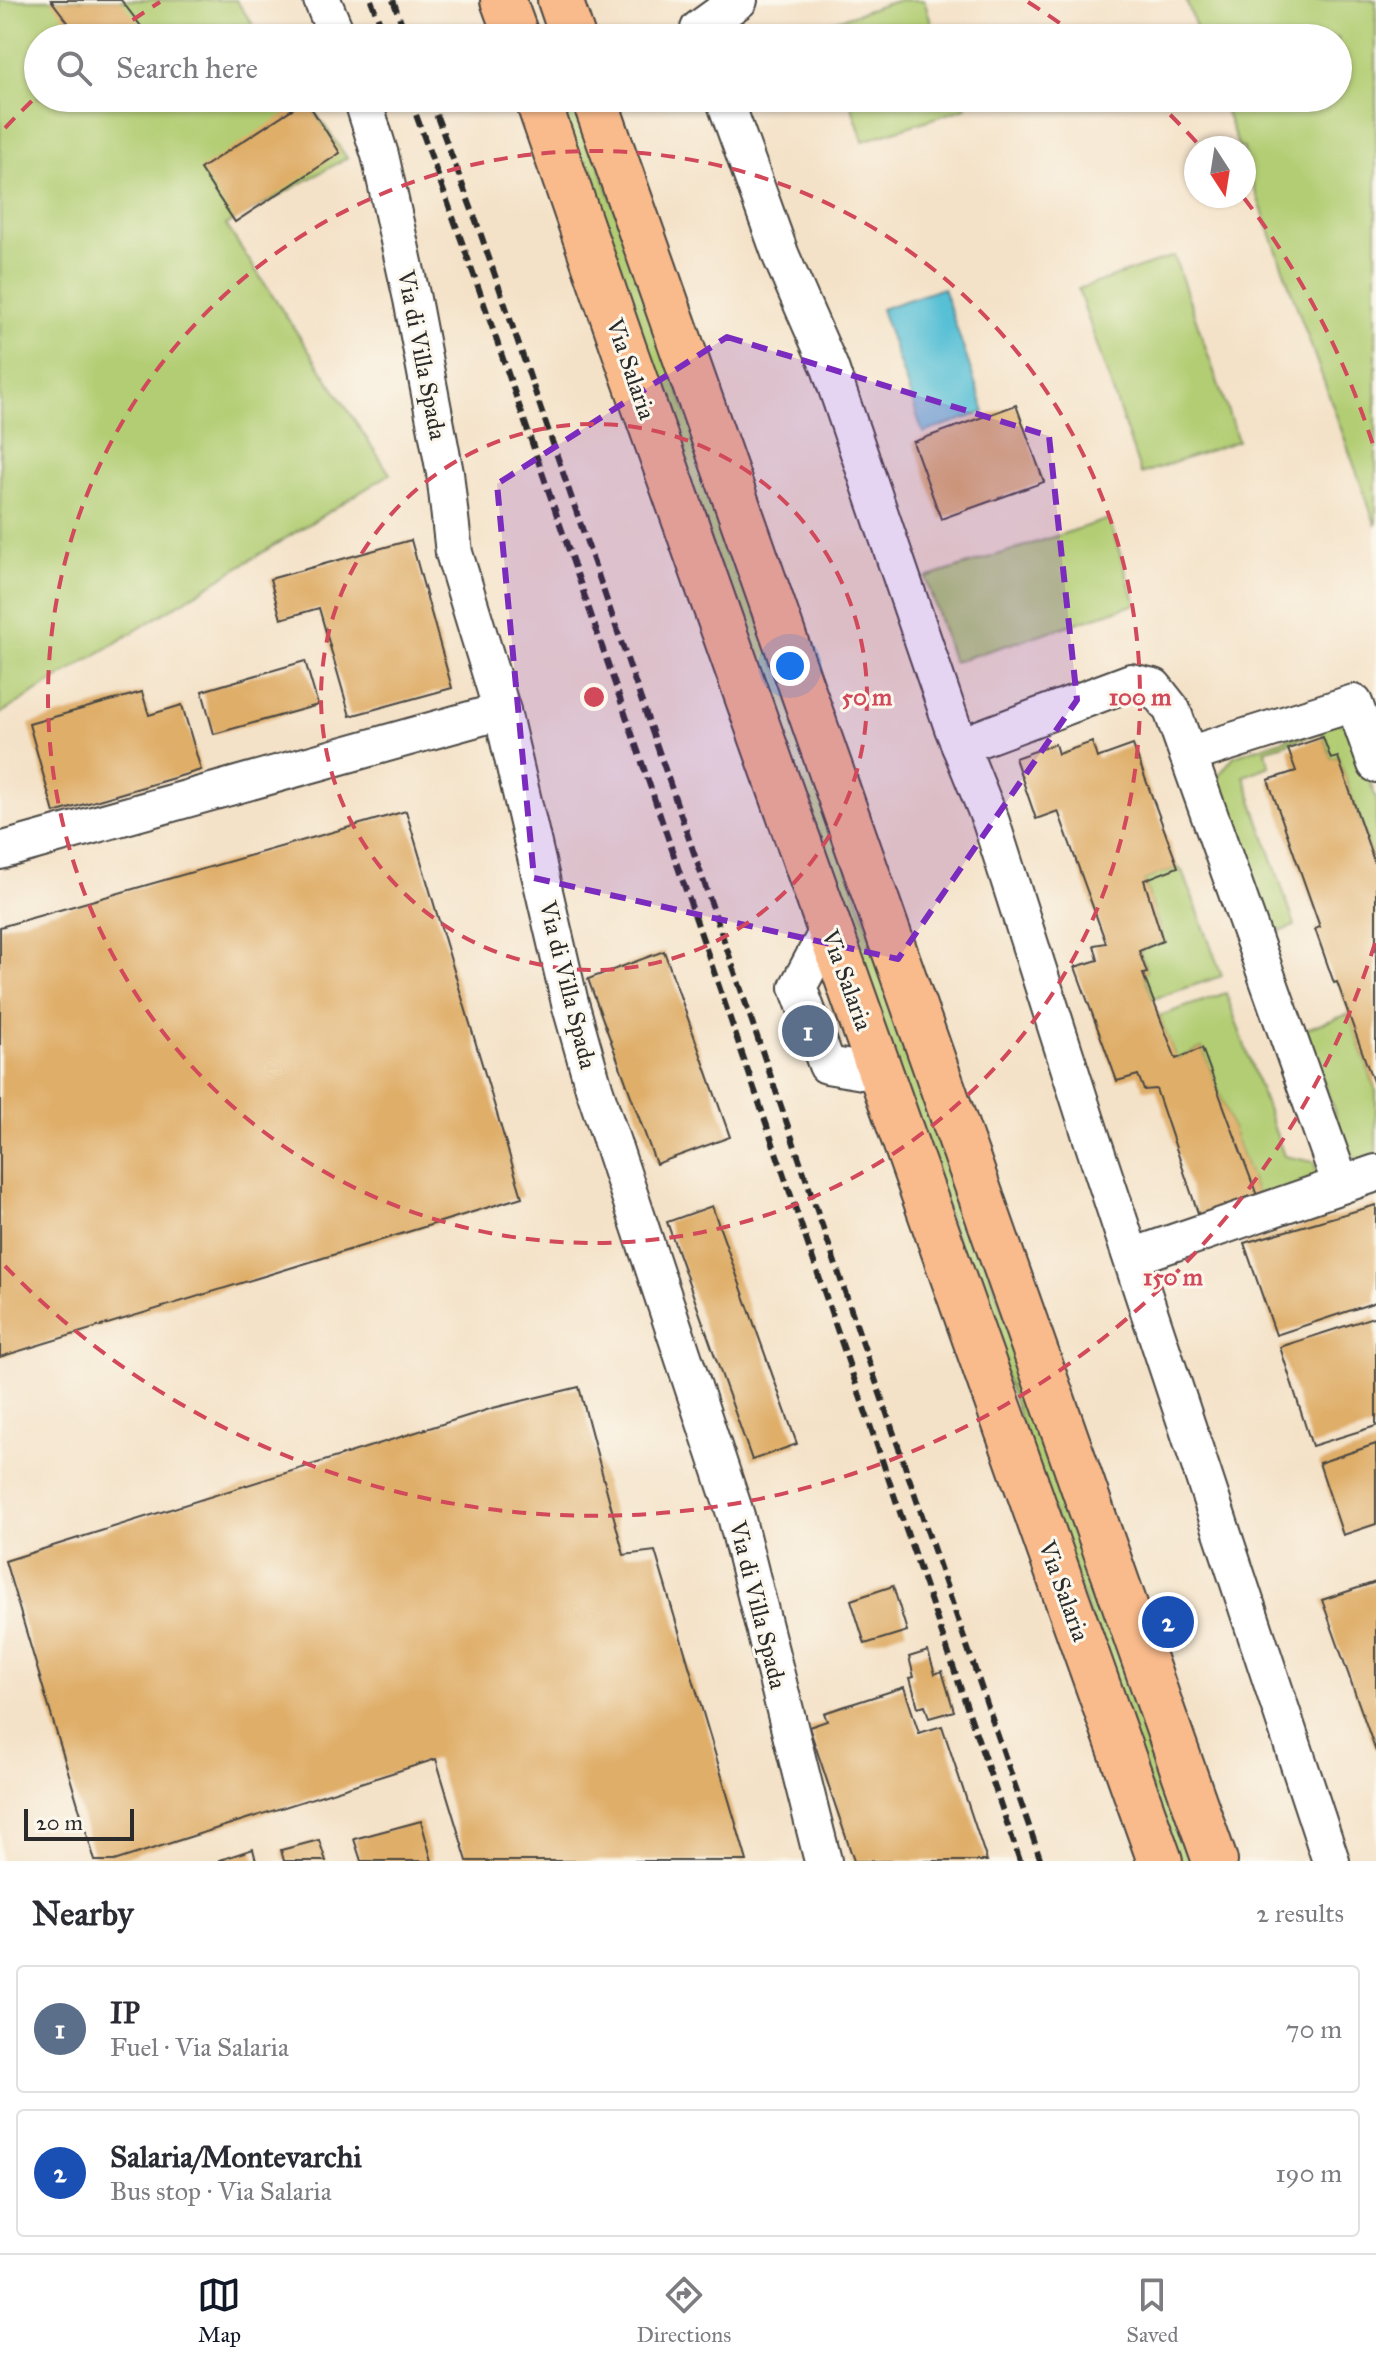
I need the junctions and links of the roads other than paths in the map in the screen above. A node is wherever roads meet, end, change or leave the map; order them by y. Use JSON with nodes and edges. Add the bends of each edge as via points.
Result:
{"nodes":[{"id":1,"x":322,"y":0,"type":"edge"},
{"id":2,"x":503,"y":0,"type":"edge"},
{"id":3,"x":560,"y":0,"type":"edge"},
{"id":4,"x":739,"y":0,"type":"edge"},
{"id":5,"x":332,"y":24,"type":"edge"},
{"id":6,"x":512,"y":24,"type":"edge"},
{"id":7,"x":568,"y":24,"type":"edge"},
{"id":8,"x":706,"y":24,"type":"edge"},
{"id":9,"x":366,"y":112,"type":"edge"},
{"id":10,"x":542,"y":112,"type":"edge"},
{"id":11,"x":599,"y":112,"type":"edge"},
{"id":12,"x":729,"y":112,"type":"edge"},
{"id":13,"x":502,"y":711,"type":"junction"},
{"id":14,"x":960,"y":746,"type":"junction"},
{"id":15,"x":1188,"y":755,"type":"junction"},
{"id":16,"x":1376,"y":764,"type":"edge"},
{"id":17,"x":0,"y":851,"type":"edge"},
{"id":18,"x":1376,"y":1173,"type":"edge"},
{"id":19,"x":1341,"y":1185,"type":"junction"},
{"id":20,"x":1132,"y":1257,"type":"junction"},
{"id":21,"x":1150,"y":1858,"type":"edge"},
{"id":22,"x":823,"y":1861,"type":"edge"},
{"id":23,"x":1215,"y":1861,"type":"edge"},
{"id":24,"x":1331,"y":1861,"type":"edge"}],
"edges":[{"from":1,"to":5,"type":"street"},
{"from":2,"to":6,"type":"main road"},
{"from":3,"to":7,"type":"main road"},
{"from":4,"to":8,"type":"street"},
{"from":9,"to":13,"type":"street","name":"Via di Villa Spada","via":[[412,299],[445,473],[454,553]]},
{"from":10,"to":21,"type":"main road","name":"Via Salaria"},
{"from":11,"to":23,"type":"main road"},
{"from":12,"to":14,"type":"street","via":[[781,256],[830,368]]},
{"from":13,"to":17,"type":"street"},
{"from":13,"to":22,"type":"street","name":"Via di Villa Spada","via":[[570,1003],[736,1516]]},
{"from":14,"to":15,"type":"street","via":[[1131,682],[1154,687],[1163,698]]},
{"from":14,"to":20,"type":"street","via":[[991,822]]},
{"from":15,"to":16,"type":"street","via":[[1354,703]]},
{"from":15,"to":19,"type":"street"},
{"from":18,"to":19,"type":"street"},
{"from":19,"to":20,"type":"street"},
{"from":20,"to":24,"type":"street"}]}
